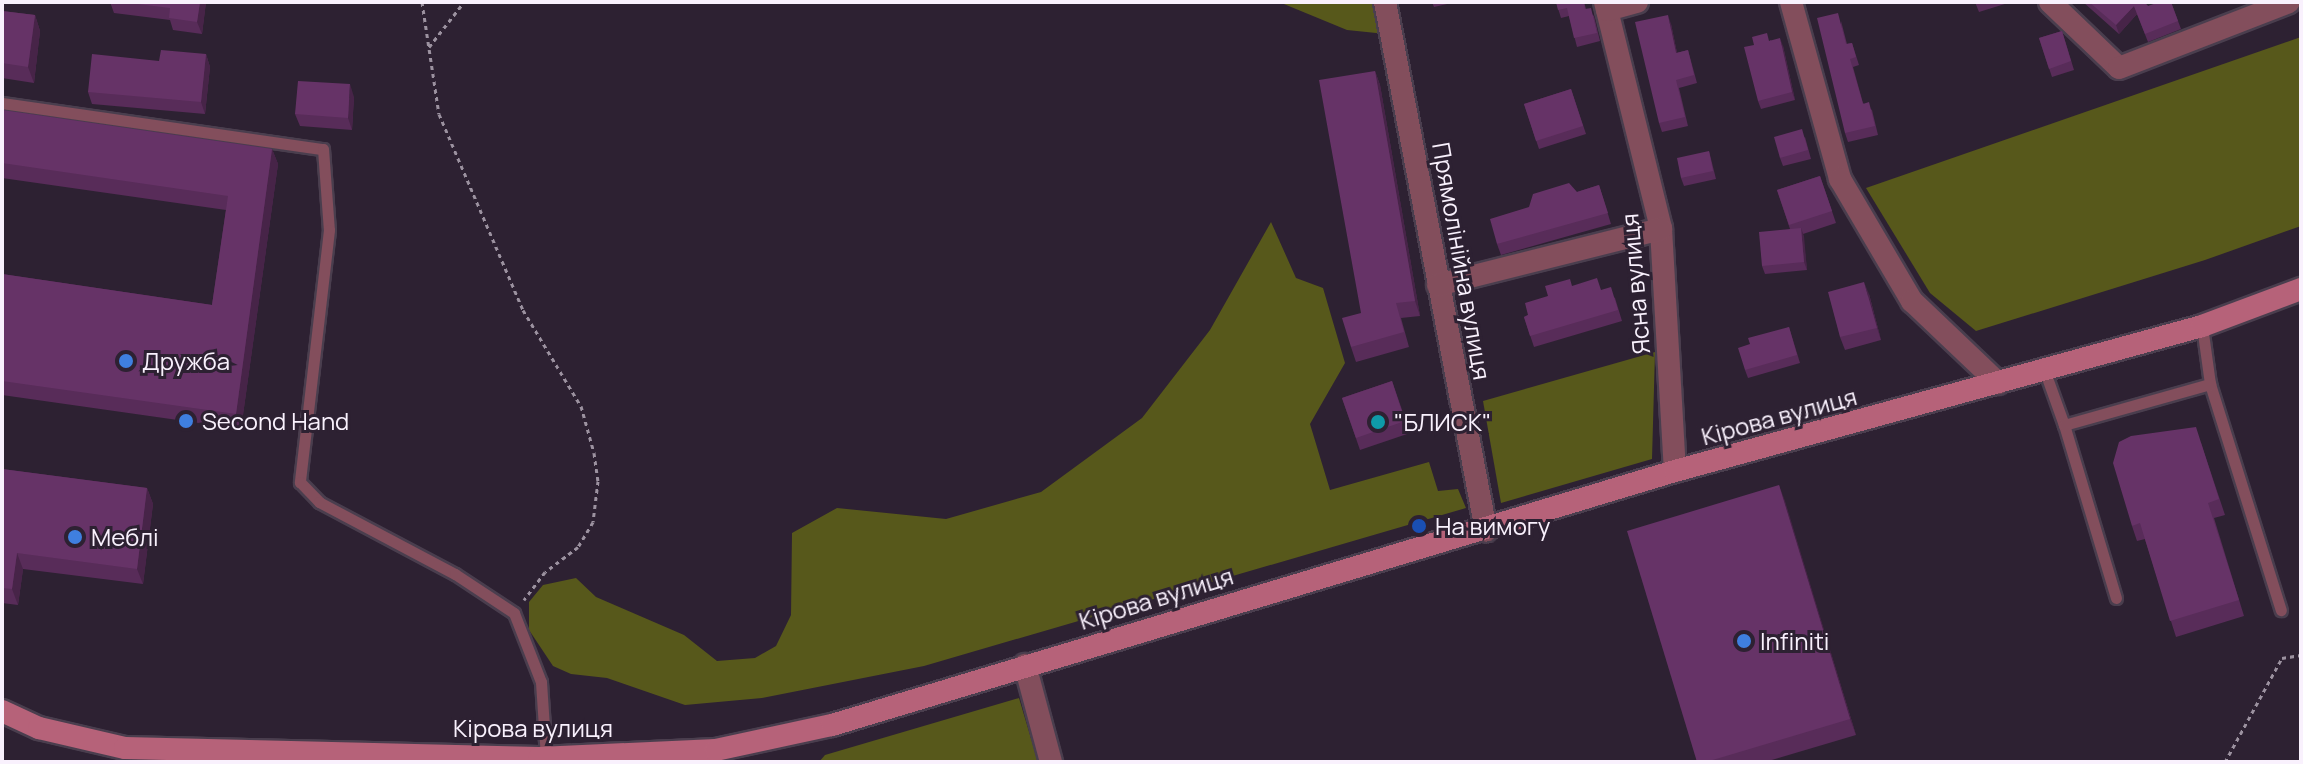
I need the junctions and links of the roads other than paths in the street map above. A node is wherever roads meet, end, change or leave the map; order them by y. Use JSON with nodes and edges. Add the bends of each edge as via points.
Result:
{"nodes":[{"id":1,"x":1385,"y":2,"type":"edge"},
{"id":2,"x":1637,"y":2,"type":"edge"},
{"id":3,"x":1791,"y":2,"type":"edge"},
{"id":4,"x":2050,"y":2,"type":"edge"},
{"id":5,"x":2289,"y":2,"type":"edge"},
{"id":6,"x":1606,"y":6,"type":"edge"},
{"id":7,"x":2,"y":103,"type":"edge"},
{"id":8,"x":1661,"y":229,"type":"junction"},
{"id":9,"x":1438,"y":285,"type":"junction"},
{"id":10,"x":2301,"y":289,"type":"edge"},
{"id":11,"x":2202,"y":326,"type":"junction"},
{"id":12,"x":2045,"y":372,"type":"junction"},
{"id":13,"x":1998,"y":383,"type":"junction"},
{"id":14,"x":2210,"y":384,"type":"junction"},
{"id":15,"x":2064,"y":425,"type":"junction"},
{"id":16,"x":1675,"y":471,"type":"junction"},
{"id":17,"x":1486,"y":530,"type":"junction"},
{"id":18,"x":2116,"y":598,"type":"dead end"},
{"id":19,"x":2281,"y":610,"type":"dead end"},
{"id":20,"x":1025,"y":665,"type":"junction"},
{"id":21,"x":2,"y":711,"type":"edge"},
{"id":22,"x":546,"y":757,"type":"junction"},
{"id":23,"x":1051,"y":762,"type":"edge"}],
"edges":[{"from":1,"to":9,"type":"street","name":"Прямолінійна вулиця"},
{"from":2,"to":6,"type":"street"},
{"from":3,"to":13,"type":"street","via":[[1840,179],[1912,301]]},
{"from":4,"to":5,"type":"street","via":[[2119,68]]},
{"from":6,"to":8,"type":"street","name":"Ясна вулиця"},
{"from":7,"to":22,"type":"lane","via":[[323,149],[329,230],[300,482],[319,502],[455,574],[514,613],[541,682]]},
{"from":8,"to":9,"type":"street"},
{"from":8,"to":16,"type":"street","name":"Ясна вулиця"},
{"from":9,"to":17,"type":"street","name":"Прямолінійна вулиця"},
{"from":10,"to":11,"type":"main road","name":"Кірова вулиця"},
{"from":11,"to":12,"type":"main road","name":"Кірова вулиця"},
{"from":11,"to":14,"type":"lane"},
{"from":12,"to":13,"type":"main road","name":"Кірова вулиця"},
{"from":12,"to":15,"type":"lane"},
{"from":13,"to":16,"type":"main road","name":"Кірова вулиця"},
{"from":14,"to":15,"type":"lane"},
{"from":14,"to":19,"type":"lane"},
{"from":15,"to":18,"type":"lane"},
{"from":16,"to":17,"type":"main road","name":"Кірова вулиця"},
{"from":17,"to":20,"type":"main road","name":"Кірова вулиця"},
{"from":20,"to":22,"type":"main road","name":"Кірова вулиця","via":[[832,725],[716,750]]},
{"from":20,"to":23,"type":"street"},
{"from":21,"to":22,"type":"main road","name":"Кірова вулиця","via":[[39,728],[125,748]]}]}
